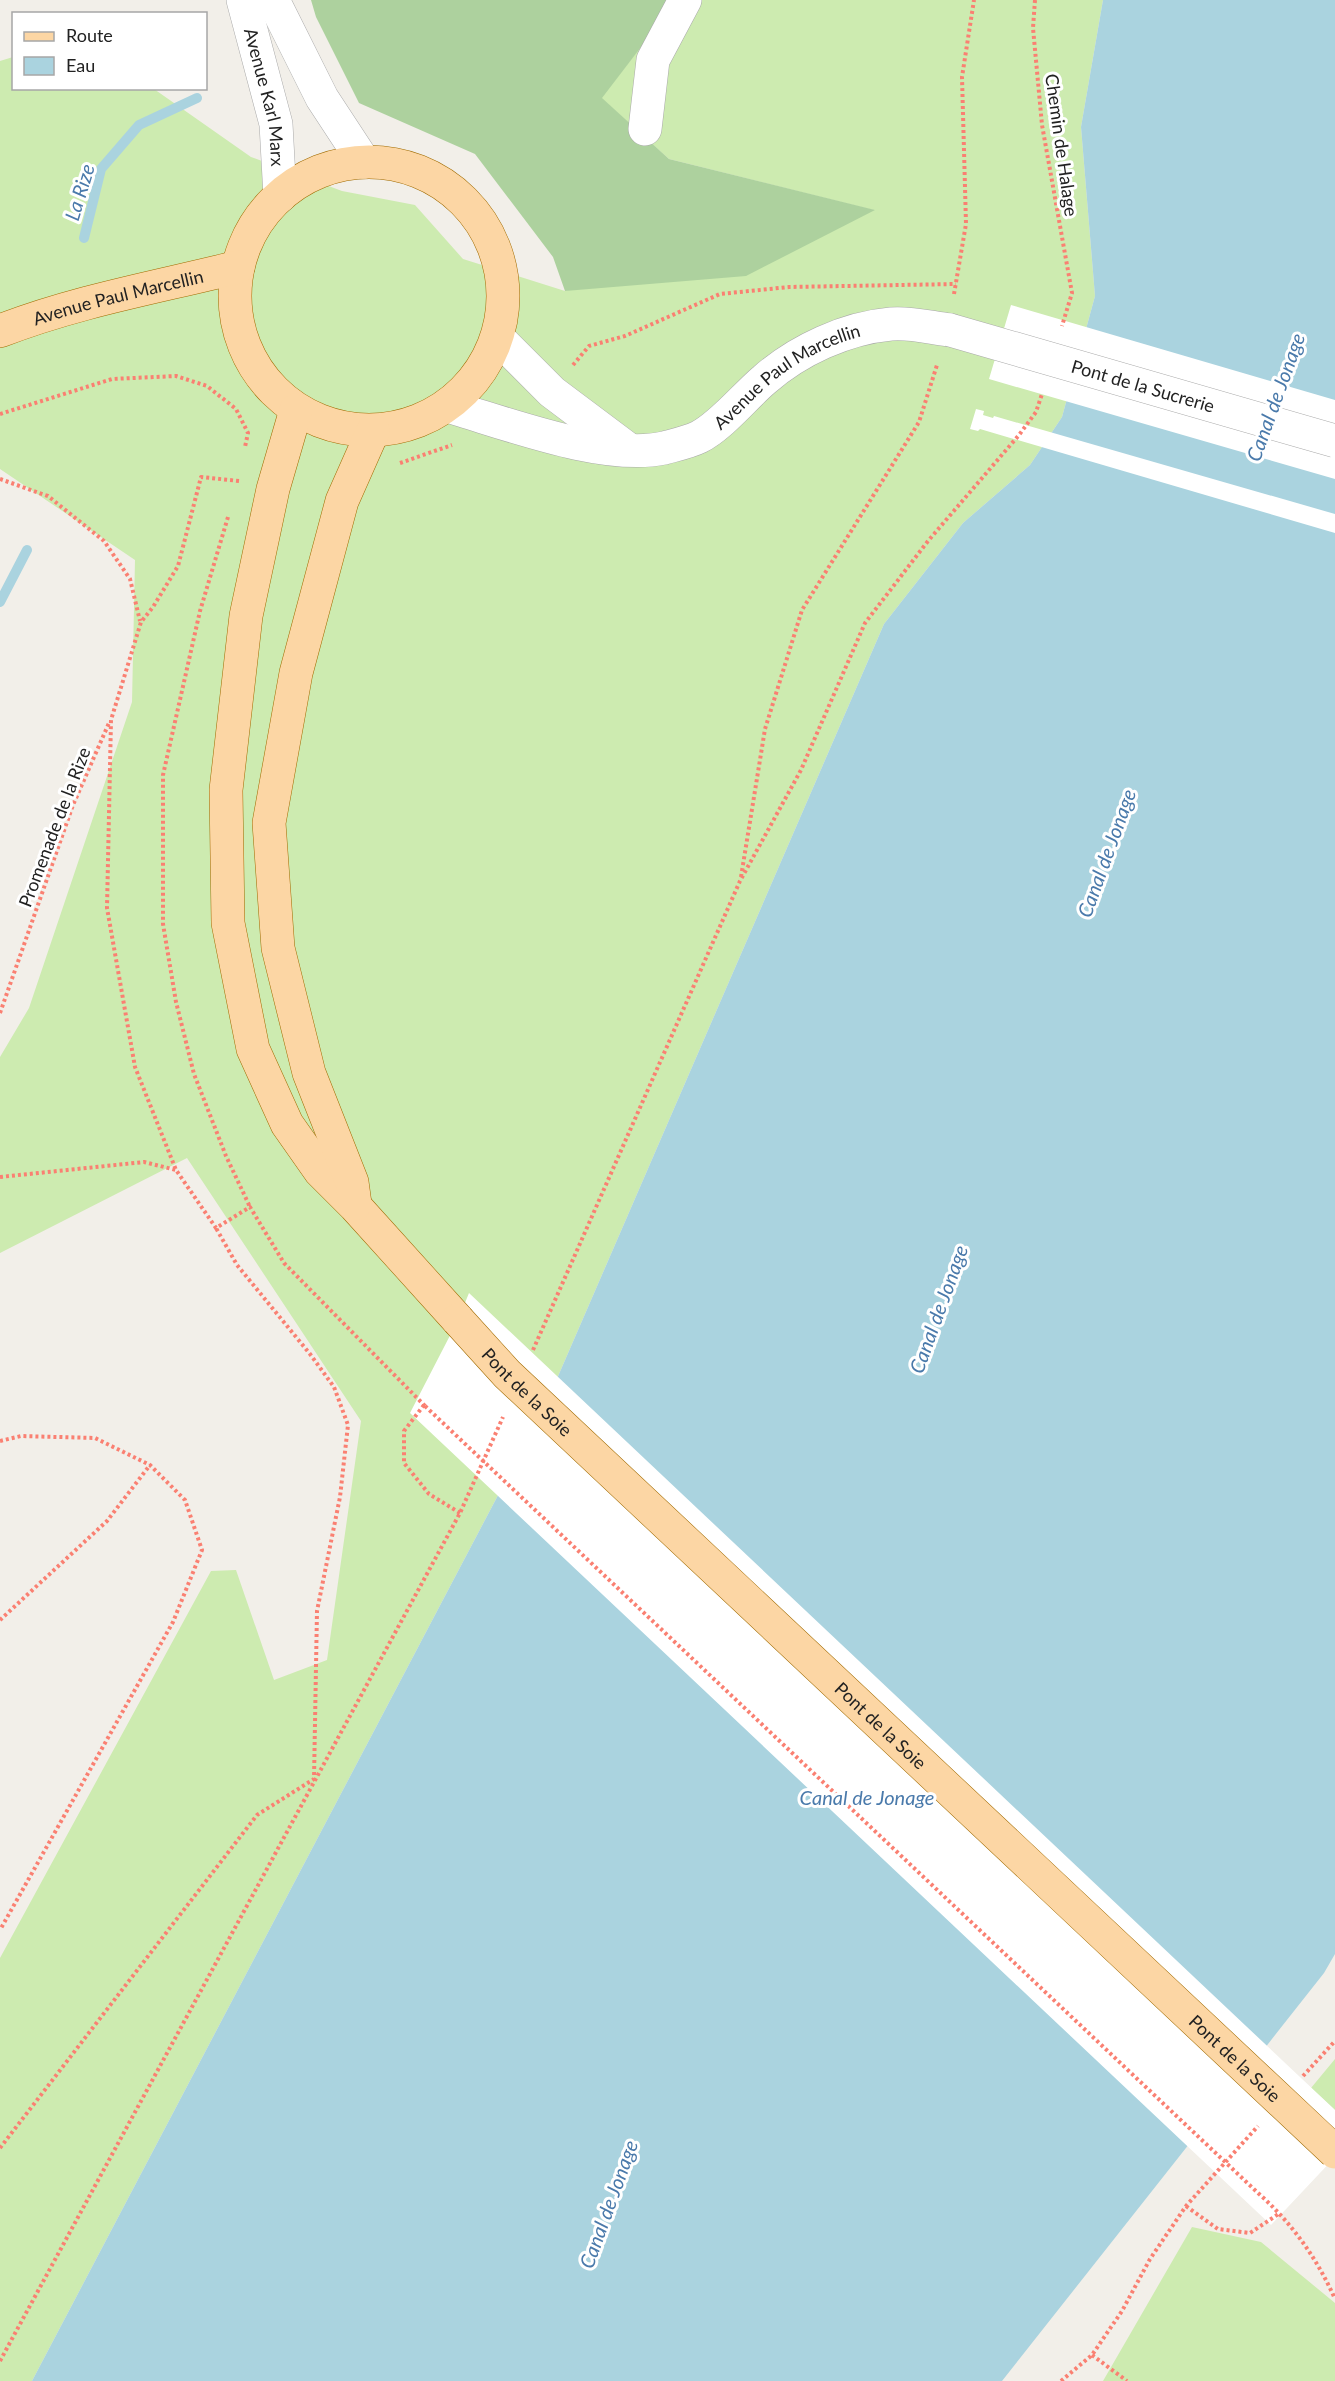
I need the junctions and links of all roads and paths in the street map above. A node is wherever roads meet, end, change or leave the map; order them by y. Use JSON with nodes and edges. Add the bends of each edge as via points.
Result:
{"nodes":[{"id":1,"x":243,"y":0,"type":"edge"},
{"id":2,"x":273,"y":0,"type":"edge"},
{"id":3,"x":685,"y":0,"type":"edge"},
{"id":4,"x":974,"y":0,"type":"edge"},
{"id":5,"x":1035,"y":0,"type":"edge"},
{"id":6,"x":645,"y":129,"type":"dead end"},
{"id":7,"x":363,"y":162,"type":"junction"},
{"id":8,"x":280,"y":196,"type":"junction"},
{"id":9,"x":238,"y":267,"type":"junction"},
{"id":10,"x":956,"y":284,"type":"dead end"},
{"id":11,"x":1072,"y":293,"type":"dead end"},
{"id":12,"x":950,"y":330,"type":"joint"},
{"id":13,"x":0,"y":331,"type":"edge"},
{"id":14,"x":498,"y":338,"type":"junction"},
{"id":15,"x":933,"y":375,"type":"dead end"},
{"id":16,"x":447,"y":406,"type":"junction"},
{"id":17,"x":296,"y":410,"type":"junction"},
{"id":18,"x":0,"y":414,"type":"edge"},
{"id":19,"x":373,"y":431,"type":"junction"},
{"id":20,"x":1335,"y":441,"type":"edge"},
{"id":21,"x":628,"y":450,"type":"junction"},
{"id":22,"x":244,"y":452,"type":"dead end"},
{"id":23,"x":240,"y":471,"type":"dead end"},
{"id":24,"x":0,"y":479,"type":"edge"},
{"id":25,"x":141,"y":622,"type":"junction"},
{"id":26,"x":111,"y":720,"type":"junction"},
{"id":27,"x":740,"y":881,"type":"dead end"},
{"id":28,"x":0,"y":1013,"type":"edge"},
{"id":29,"x":176,"y":1170,"type":"junction"},
{"id":30,"x":0,"y":1176,"type":"edge"},
{"id":31,"x":355,"y":1206,"type":"junction"},
{"id":32,"x":216,"y":1228,"type":"junction"},
{"id":33,"x":425,"y":1405,"type":"junction"},
{"id":34,"x":0,"y":1441,"type":"edge"},
{"id":35,"x":150,"y":1466,"type":"junction"},
{"id":36,"x":459,"y":1513,"type":"dead end"},
{"id":37,"x":0,"y":1620,"type":"edge"},
{"id":38,"x":0,"y":1930,"type":"edge"},
{"id":39,"x":1335,"y":2041,"type":"edge"},
{"id":40,"x":1297,"y":2083,"type":"dead end"},
{"id":41,"x":1258,"y":2125,"type":"dead end"},
{"id":42,"x":0,"y":2148,"type":"edge"},
{"id":43,"x":1335,"y":2152,"type":"edge"},
{"id":44,"x":1186,"y":2206,"type":"junction"},
{"id":45,"x":1280,"y":2213,"type":"junction"},
{"id":46,"x":1335,"y":2299,"type":"edge"},
{"id":47,"x":1092,"y":2355,"type":"junction"},
{"id":48,"x":1061,"y":2381,"type":"edge"},
{"id":49,"x":1126,"y":2381,"type":"edge"}],
"edges":[{"from":1,"to":8,"type":"street","name":"Avenue Karl Marx","via":[[276,124]]},
{"from":2,"to":7,"type":"street","name":"Avenue Karl Marx","via":[[322,98]]},
{"from":3,"to":6,"type":"street","via":[[653,60]]},
{"from":4,"to":10,"type":"path","via":[[962,77],[966,224]]},
{"from":5,"to":11,"type":"path","name":"Chemin de Halage","via":[[1033,28],[1042,125]]},
{"from":7,"to":8,"type":"main road","via":[[333,167],[305,178]]},
{"from":7,"to":14,"type":"main road","via":[[415,169],[459,195],[477,214],[500,261],[504,287]]},
{"from":8,"to":9,"type":"main road","via":[[261,216]]},
{"from":9,"to":13,"type":"main road","name":"Avenue Paul Marcellin","via":[[93,301]]},
{"from":9,"to":17,"type":"main road","via":[[235,299],[241,339],[266,383]]},
{"from":12,"to":20,"type":"street","name":"Pont de la Sucrerie","bridge":true},
{"from":12,"to":21,"type":"street","name":"Avenue Paul Marcellin","via":[[892,324],[849,333],[809,349],[766,378],[700,436],[663,448]]},
{"from":14,"to":16,"type":"main road","via":[[478,376]]},
{"from":14,"to":21,"type":"street","via":[[552,392]]},
{"from":15,"to":27,"type":"path","via":[[919,422],[802,610],[765,729]]},
{"from":16,"to":19,"type":"main road","via":[[412,424]]},
{"from":16,"to":21,"type":"street","name":"Avenue Paul Marcellin","via":[[574,444]]},
{"from":17,"to":19,"type":"main road","via":[[320,422]]},
{"from":17,"to":31,"type":"main road","name":"Pont de la Soie","via":[[273,489],[246,616],[226,790],[228,923],[253,1048],[287,1124],[320,1171]]},
{"from":18,"to":22,"type":"path","via":[[112,379],[176,376],[207,386],[236,410],[248,433]]},
{"from":19,"to":31,"type":"main road","via":[[342,501],[296,673],[269,823],[278,948],[309,1073],[352,1182]]},
{"from":23,"to":25,"type":"path","via":[[239,481],[201,477],[178,566]]},
{"from":24,"to":25,"type":"path","via":[[48,496],[104,541],[130,579]]},
{"from":25,"to":26,"type":"path"},
{"from":26,"to":28,"type":"path","name":"Promenade de la Rize","via":[[73,805]]},
{"from":26,"to":29,"type":"path","via":[[107,908],[135,1067]]},
{"from":29,"to":30,"type":"path","via":[[144,1162]]},
{"from":29,"to":32,"type":"path"},
{"from":31,"to":43,"type":"main road","name":"Pont de la Soie","bridge":true,"via":[[525,1390]]},
{"from":32,"to":33,"type":"path","via":[[250,1207],[284,1263]]},
{"from":32,"to":42,"type":"path","via":[[237,1265],[334,1386],[348,1425],[340,1497],[317,1611],[314,1779],[257,1815]]},
{"from":33,"to":36,"type":"path","via":[[404,1431],[404,1463],[429,1494]]},
{"from":33,"to":45,"type":"path","bridge":true},
{"from":34,"to":35,"type":"path","via":[[21,1436],[95,1438]]},
{"from":35,"to":37,"type":"path","via":[[107,1521]]},
{"from":35,"to":38,"type":"path","via":[[185,1500],[202,1550],[173,1622]]},
{"from":39,"to":40,"type":"path"},
{"from":41,"to":44,"type":"path"},
{"from":44,"to":45,"type":"path","via":[[1218,2229],[1250,2233]]},
{"from":44,"to":47,"type":"path"},
{"from":45,"to":46,"type":"path","via":[[1322,2269]]},
{"from":47,"to":48,"type":"path"},
{"from":47,"to":49,"type":"path"}]}
